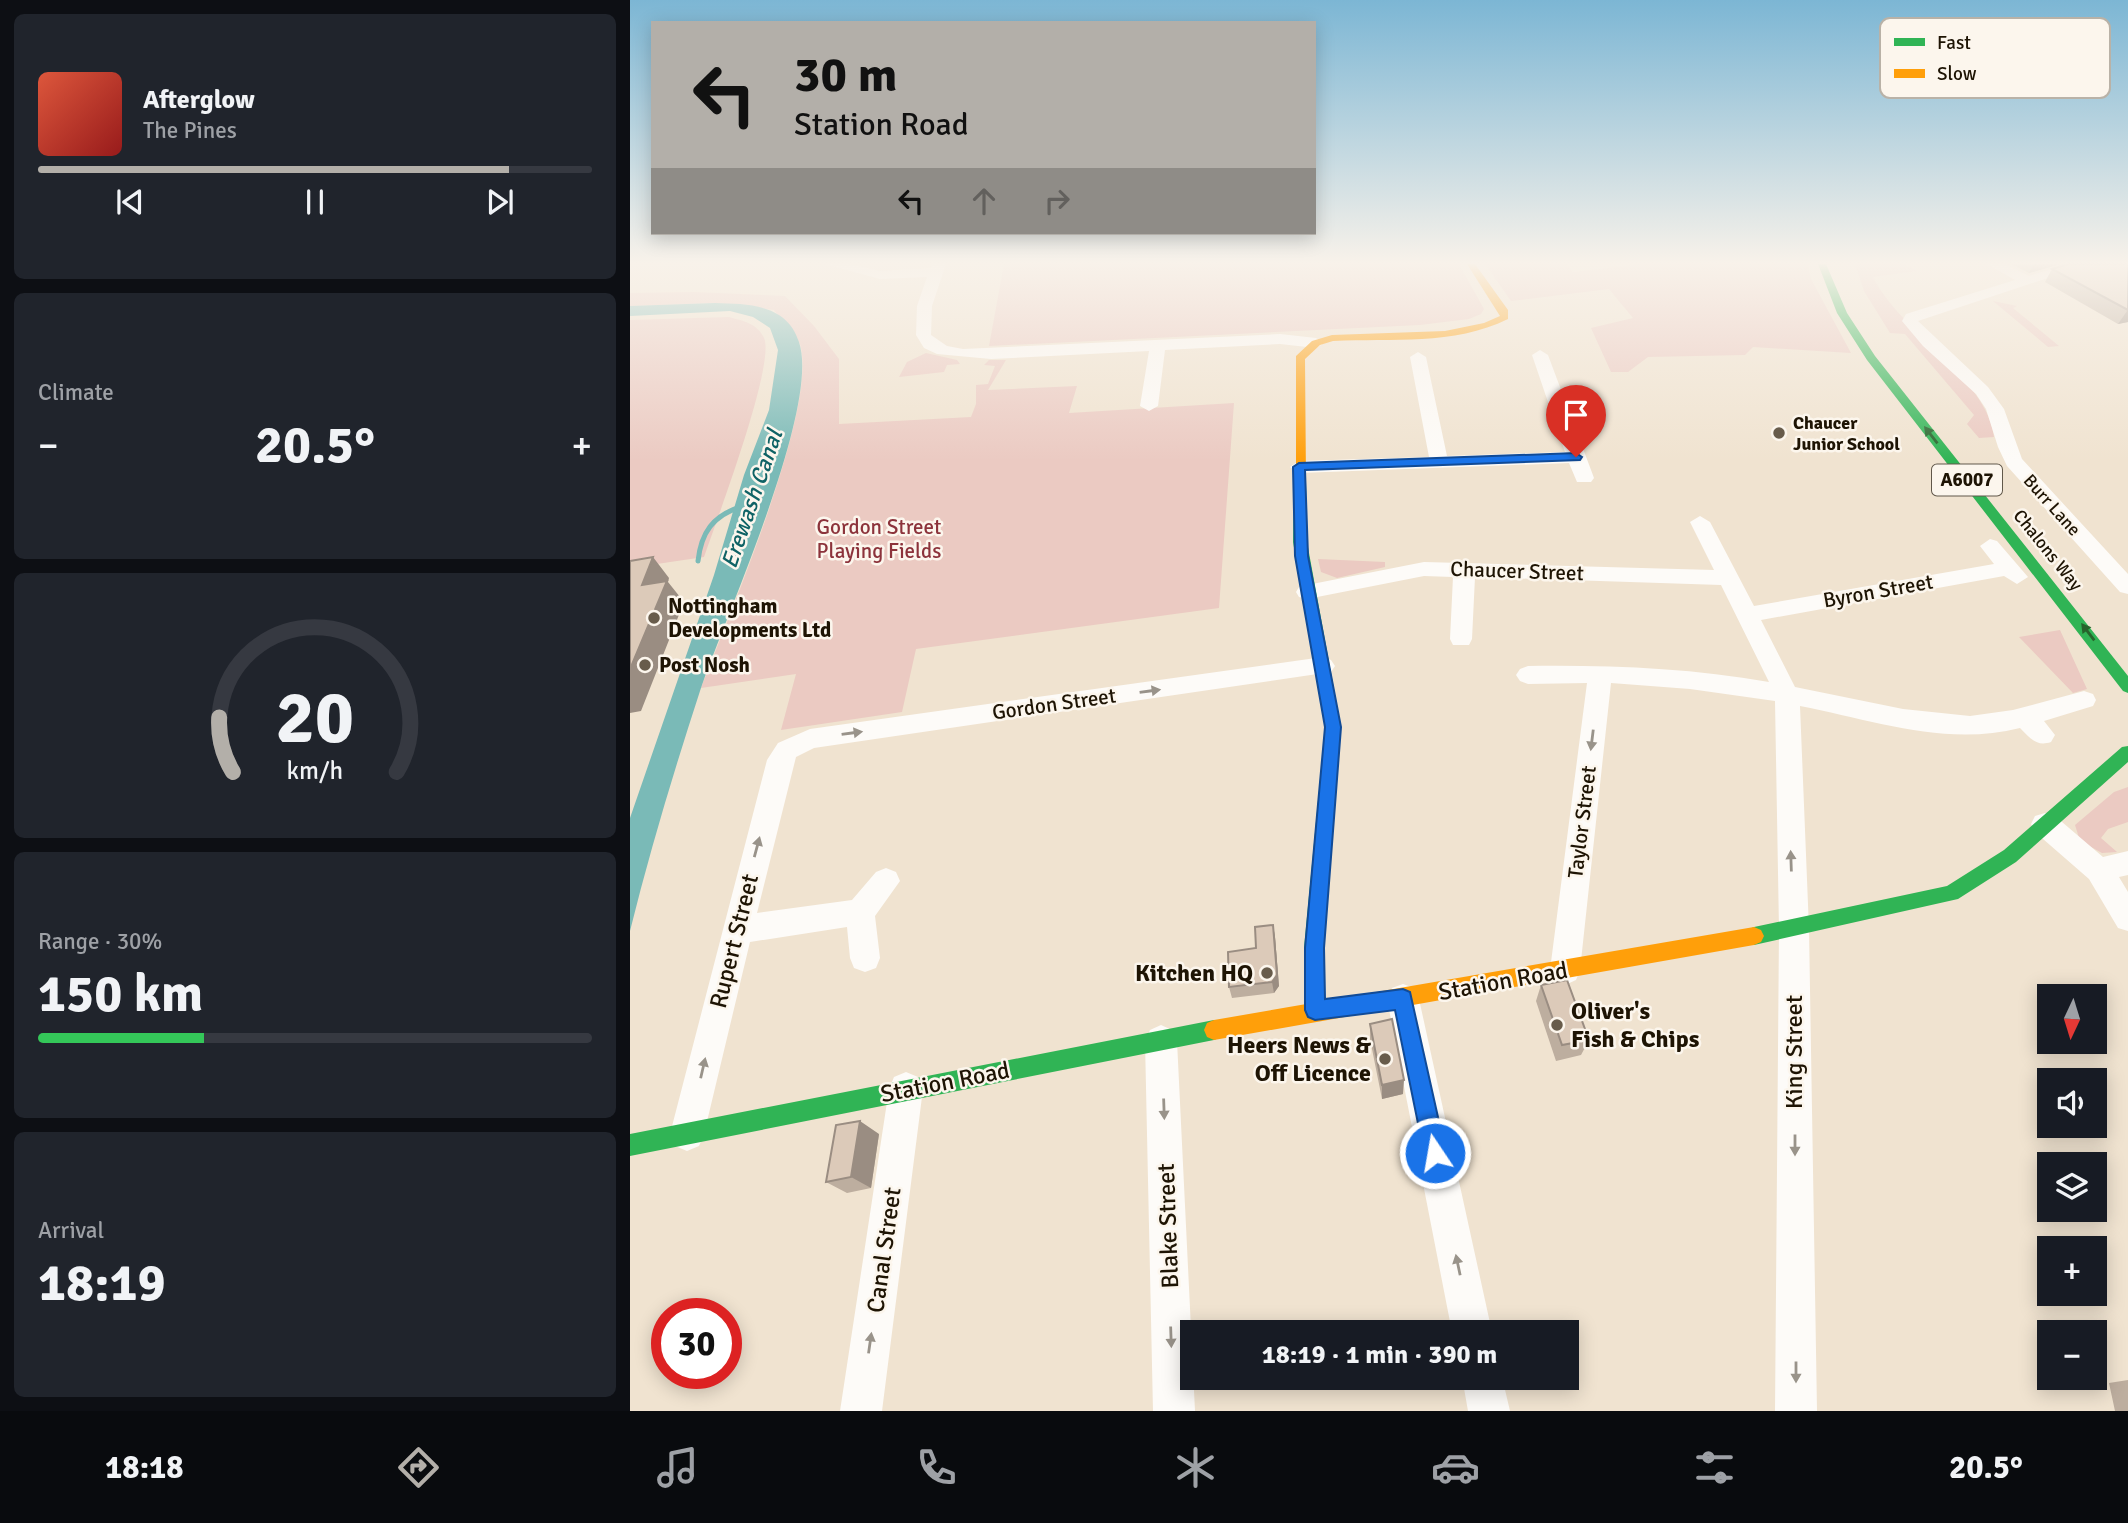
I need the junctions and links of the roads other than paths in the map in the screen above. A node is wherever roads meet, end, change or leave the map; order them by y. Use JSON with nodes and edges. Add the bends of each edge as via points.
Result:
{"nodes":[{"id":1,"x":921,"y":330,"type":"edge"},
{"id":2,"x":1470,"y":330,"type":"edge"},
{"id":3,"x":1855,"y":330,"type":"edge"},
{"id":4,"x":1919,"y":330,"type":"edge"},
{"id":5,"x":1316,"y":343,"type":"junction"},
{"id":6,"x":1158,"y":345,"type":"junction"},
{"id":7,"x":1541,"y":355,"type":"dead end"},
{"id":8,"x":1415,"y":366,"type":"dead end"},
{"id":9,"x":1149,"y":406,"type":"dead end"},
{"id":10,"x":1576,"y":457,"type":"junction"},
{"id":11,"x":1439,"y":462,"type":"junction"},
{"id":12,"x":1299,"y":467,"type":"junction"},
{"id":13,"x":1584,"y":478,"type":"dead end"},
{"id":14,"x":1700,"y":522,"type":"dead end"},
{"id":15,"x":1990,"y":546,"type":"dead end"},
{"id":16,"x":1464,"y":569,"type":"junction"},
{"id":17,"x":1728,"y":578,"type":"junction"},
{"id":18,"x":2128,"y":587,"type":"edge"},
{"id":19,"x":1307,"y":592,"type":"junction"},
{"id":20,"x":1746,"y":615,"type":"junction"},
{"id":21,"x":1461,"y":639,"type":"dead end"},
{"id":22,"x":1323,"y":666,"type":"junction"},
{"id":23,"x":1600,"y":673,"type":"junction"},
{"id":24,"x":1528,"y":675,"type":"dead end"},
{"id":25,"x":2128,"y":687,"type":"edge"},
{"id":26,"x":1787,"y":694,"type":"junction"},
{"id":27,"x":2084,"y":700,"type":"dead end"},
{"id":28,"x":2024,"y":716,"type":"junction"},
{"id":29,"x":2042,"y":735,"type":"dead end"},
{"id":30,"x":787,"y":750,"type":"joint"},
{"id":31,"x":2128,"y":752,"type":"edge"},
{"id":32,"x":2117,"y":781,"type":"dead end"},
{"id":33,"x":2094,"y":785,"type":"junction"},
{"id":34,"x":2045,"y":824,"type":"junction"},
{"id":35,"x":2128,"y":863,"type":"edge"},
{"id":36,"x":2099,"y":870,"type":"junction"},
{"id":37,"x":886,"y":881,"type":"dead end"},
{"id":38,"x":860,"y":912,"type":"junction"},
{"id":39,"x":2128,"y":918,"type":"edge"},
{"id":40,"x":1794,"y":929,"type":"junction"},
{"id":41,"x":736,"y":930,"type":"junction"},
{"id":42,"x":865,"y":958,"type":"dead end"},
{"id":43,"x":1565,"y":970,"type":"junction"},
{"id":44,"x":1403,"y":999,"type":"junction"},
{"id":45,"x":1315,"y":1010,"type":"junction"},
{"id":46,"x":1161,"y":1041,"type":"junction"},
{"id":47,"x":906,"y":1089,"type":"junction"},
{"id":48,"x":687,"y":1134,"type":"junction"},
{"id":49,"x":630,"y":1145,"type":"edge"},
{"id":50,"x":1470,"y":1320,"type":"edge"},
{"id":51,"x":1485,"y":1390,"type":"edge"},
{"id":52,"x":861,"y":1411,"type":"edge"},
{"id":53,"x":1174,"y":1411,"type":"edge"},
{"id":54,"x":1489,"y":1411,"type":"edge"},
{"id":55,"x":1796,"y":1411,"type":"edge"}],
"edges":[{"from":1,"to":6,"type":"street","via":[[925,340],[941,350],[976,354]]},
{"from":2,"to":5,"type":"street","via":[[1341,337]]},
{"from":25,"to":3,"type":"street","name":"Chalons Way","number":"A6007","one_way":true},
{"from":4,"to":18,"type":"street","name":"Burr Lane","via":[[1990,401],[2014,462]]},
{"from":5,"to":6,"type":"street","via":[[1280,339]]},
{"from":5,"to":12,"type":"street","via":[[1300,358]]},
{"from":6,"to":9,"type":"street"},
{"from":7,"to":10,"type":"street"},
{"from":8,"to":11,"type":"street"},
{"from":10,"to":11,"type":"street"},
{"from":10,"to":13,"type":"street"},
{"from":11,"to":12,"type":"street"},
{"from":12,"to":19,"type":"street","via":[[1301,556]]},
{"from":14,"to":17,"type":"street"},
{"from":15,"to":20,"type":"street","name":"Byron Street","via":[[2015,574]]},
{"from":16,"to":17,"type":"street","name":"Chaucer Street"},
{"from":16,"to":19,"type":"street","name":"Chaucer Street","via":[[1410,569]]},
{"from":16,"to":21,"type":"street"},
{"from":17,"to":20,"type":"street"},
{"from":19,"to":22,"type":"street"},
{"from":20,"to":26,"type":"street"},
{"from":30,"to":22,"type":"street","name":"Gordon Street","one_way":true,"via":[[810,739]]},
{"from":22,"to":45,"type":"street","via":[[1334,749],[1314,948]]},
{"from":23,"to":24,"type":"street"},
{"from":23,"to":26,"type":"street","via":[[1638,673]]},
{"from":23,"to":43,"type":"street","name":"Taylor Street","one_way":true},
{"from":26,"to":28,"type":"street","via":[[1952,726]]},
{"from":40,"to":26,"type":"street","name":"King Street","one_way":true},
{"from":27,"to":28,"type":"street"},
{"from":28,"to":29,"type":"street"},
{"from":41,"to":30,"type":"street","name":"Rupert Street","one_way":true,"via":[[780,760]]},
{"from":31,"to":33,"type":"street","name":"Station Road"},
{"from":32,"to":33,"type":"street","name":"Station Road"},
{"from":33,"to":34,"type":"street","name":"Station Road"},
{"from":34,"to":36,"type":"street"},
{"from":34,"to":40,"type":"street","name":"Station Road","via":[[2001,862],[1951,893]]},
{"from":35,"to":36,"type":"street"},
{"from":36,"to":39,"type":"street"},
{"from":37,"to":38,"type":"street"},
{"from":38,"to":41,"type":"street"},
{"from":38,"to":42,"type":"street"},
{"from":40,"to":43,"type":"street","name":"Station Road"},
{"from":40,"to":55,"type":"street","name":"King Street","one_way":true},
{"from":48,"to":41,"type":"street","name":"Rupert Street","one_way":true},
{"from":43,"to":44,"type":"street","name":"Station Road"},
{"from":44,"to":45,"type":"street","name":"Station Road"},
{"from":50,"to":44,"type":"street","one_way":true},
{"from":45,"to":46,"type":"street","name":"Station Road"},
{"from":46,"to":47,"type":"street","name":"Station Road"},
{"from":46,"to":53,"type":"street","name":"Blake Street","one_way":true},
{"from":47,"to":48,"type":"street","name":"Station Road"},
{"from":52,"to":47,"type":"street","name":"Canal Street","one_way":true},
{"from":48,"to":49,"type":"street","name":"Station Road"},
{"from":51,"to":54,"type":"street"}]}
